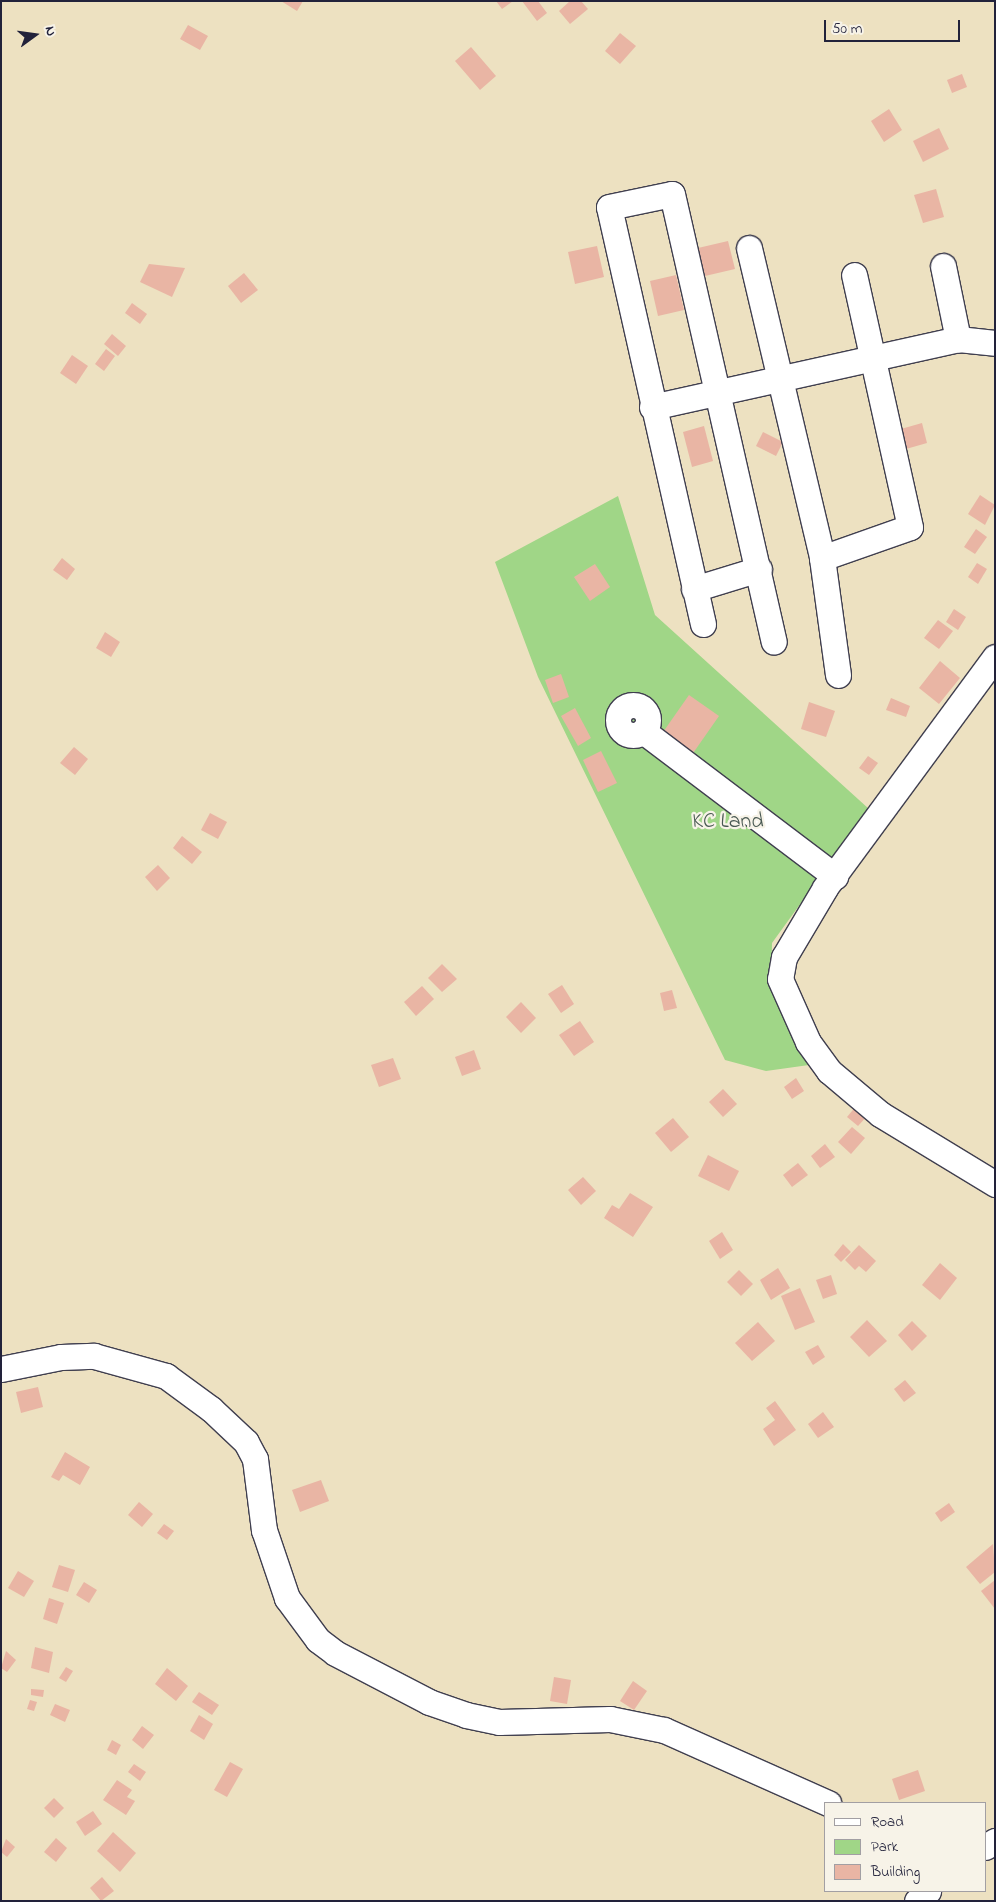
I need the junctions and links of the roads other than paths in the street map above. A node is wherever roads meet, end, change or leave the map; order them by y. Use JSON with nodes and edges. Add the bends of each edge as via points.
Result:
{"nodes":[{"id":1,"x":749,"y":248,"type":"dead end"},
{"id":2,"x":943,"y":266,"type":"dead end"},
{"id":3,"x":854,"y":275,"type":"dead end"},
{"id":4,"x":958,"y":340,"type":"junction"},
{"id":5,"x":995,"y":343,"type":"edge"},
{"id":6,"x":871,"y":358,"type":"junction"},
{"id":7,"x":780,"y":376,"type":"junction"},
{"id":8,"x":719,"y":392,"type":"junction"},
{"id":9,"x":652,"y":407,"type":"junction"},
{"id":10,"x":822,"y":558,"type":"junction"},
{"id":11,"x":759,"y":569,"type":"junction"},
{"id":12,"x":694,"y":589,"type":"junction"},
{"id":13,"x":703,"y":624,"type":"dead end"},
{"id":14,"x":774,"y":642,"type":"dead end"},
{"id":15,"x":995,"y":657,"type":"edge"},
{"id":16,"x":838,"y":675,"type":"dead end"},
{"id":17,"x":643,"y":731,"type":"dead end"},
{"id":18,"x":834,"y":876,"type":"junction"},
{"id":19,"x":995,"y":1184,"type":"edge"},
{"id":20,"x":1,"y":1369,"type":"edge"},
{"id":21,"x":826,"y":1802,"type":"edge"},
{"id":22,"x":927,"y":1892,"type":"edge"},
{"id":23,"x":917,"y":1901,"type":"edge"}],
"edges":[{"from":1,"to":7,"type":"street"},
{"from":2,"to":4,"type":"street"},
{"from":3,"to":6,"type":"street"},
{"from":4,"to":5,"type":"street"},
{"from":4,"to":6,"type":"street"},
{"from":6,"to":7,"type":"street"},
{"from":6,"to":10,"type":"street","via":[[910,527]]},
{"from":7,"to":8,"type":"street"},
{"from":7,"to":10,"type":"street"},
{"from":8,"to":9,"type":"street"},
{"from":8,"to":9,"type":"street","via":[[672,194],[609,207]]},
{"from":8,"to":11,"type":"street"},
{"from":9,"to":12,"type":"street"},
{"from":10,"to":16,"type":"street"},
{"from":11,"to":12,"type":"street"},
{"from":11,"to":14,"type":"street"},
{"from":12,"to":13,"type":"street"},
{"from":15,"to":18,"type":"street"},
{"from":17,"to":18,"type":"street"},
{"from":18,"to":19,"type":"street","via":[[784,957],[780,979],[794,1016],[829,1071],[880,1114]]},
{"from":20,"to":21,"type":"street","via":[[61,1357],[94,1356],[166,1376],[211,1409],[246,1442],[256,1459],[264,1530],[287,1598],[313,1635],[336,1653],[429,1702],[499,1722],[610,1719],[664,1730]]},
{"from":22,"to":23,"type":"street"}]}
